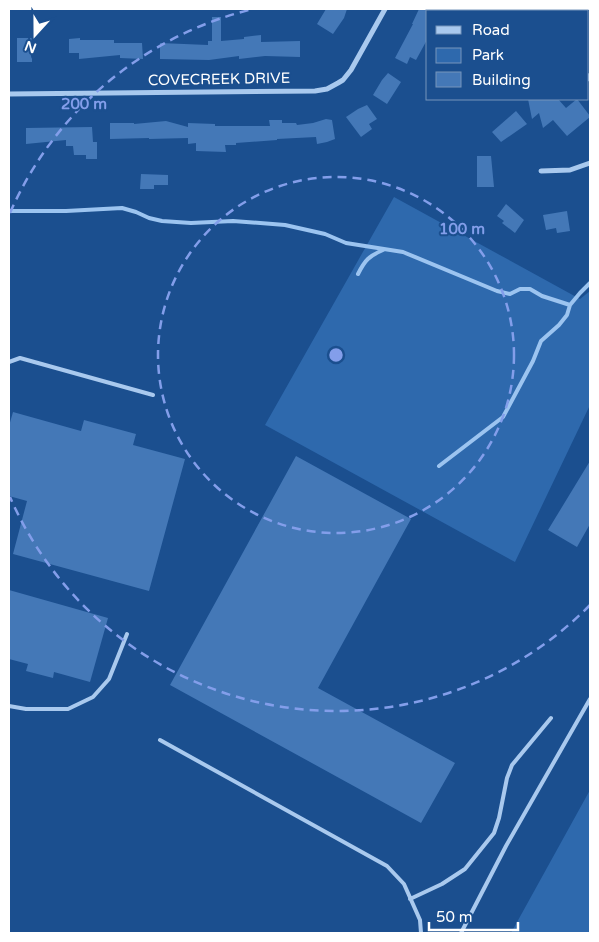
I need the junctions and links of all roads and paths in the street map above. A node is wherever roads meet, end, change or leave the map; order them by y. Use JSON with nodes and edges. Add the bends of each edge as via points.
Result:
{"nodes":[{"id":1,"x":385,"y":9,"type":"edge"},
{"id":2,"x":9,"y":94,"type":"edge"},
{"id":3,"x":590,"y":163,"type":"edge"},
{"id":4,"x":542,"y":171,"type":"dead end"},
{"id":5,"x":9,"y":362,"type":"edge"},
{"id":6,"x":153,"y":395,"type":"dead end"},
{"id":7,"x":127,"y":634,"type":"dead end"},
{"id":8,"x":590,"y":699,"type":"edge"},
{"id":9,"x":9,"y":706,"type":"edge"},
{"id":10,"x":551,"y":718,"type":"dead end"},
{"id":11,"x":160,"y":740,"type":"dead end"},
{"id":12,"x":410,"y":900,"type":"junction"},
{"id":13,"x":421,"y":933,"type":"edge"},
{"id":14,"x":461,"y":933,"type":"edge"}],
"edges":[{"from":1,"to":2,"type":"street","name":"COVECREEK DRIVE","via":[[351,70],[327,89]]},
{"from":3,"to":4,"type":"street","via":[[570,170]]},
{"from":5,"to":6,"type":"lane","via":[[20,358]]},
{"from":7,"to":9,"type":"lane","via":[[109,680],[93,697],[68,709]]},
{"from":8,"to":14,"type":"lane","via":[[506,846]]},
{"from":10,"to":12,"type":"lane","via":[[512,765],[494,833],[465,869]]},
{"from":11,"to":12,"type":"lane","via":[[387,866],[404,884]]},
{"from":12,"to":13,"type":"lane","via":[[420,920]]}]}
